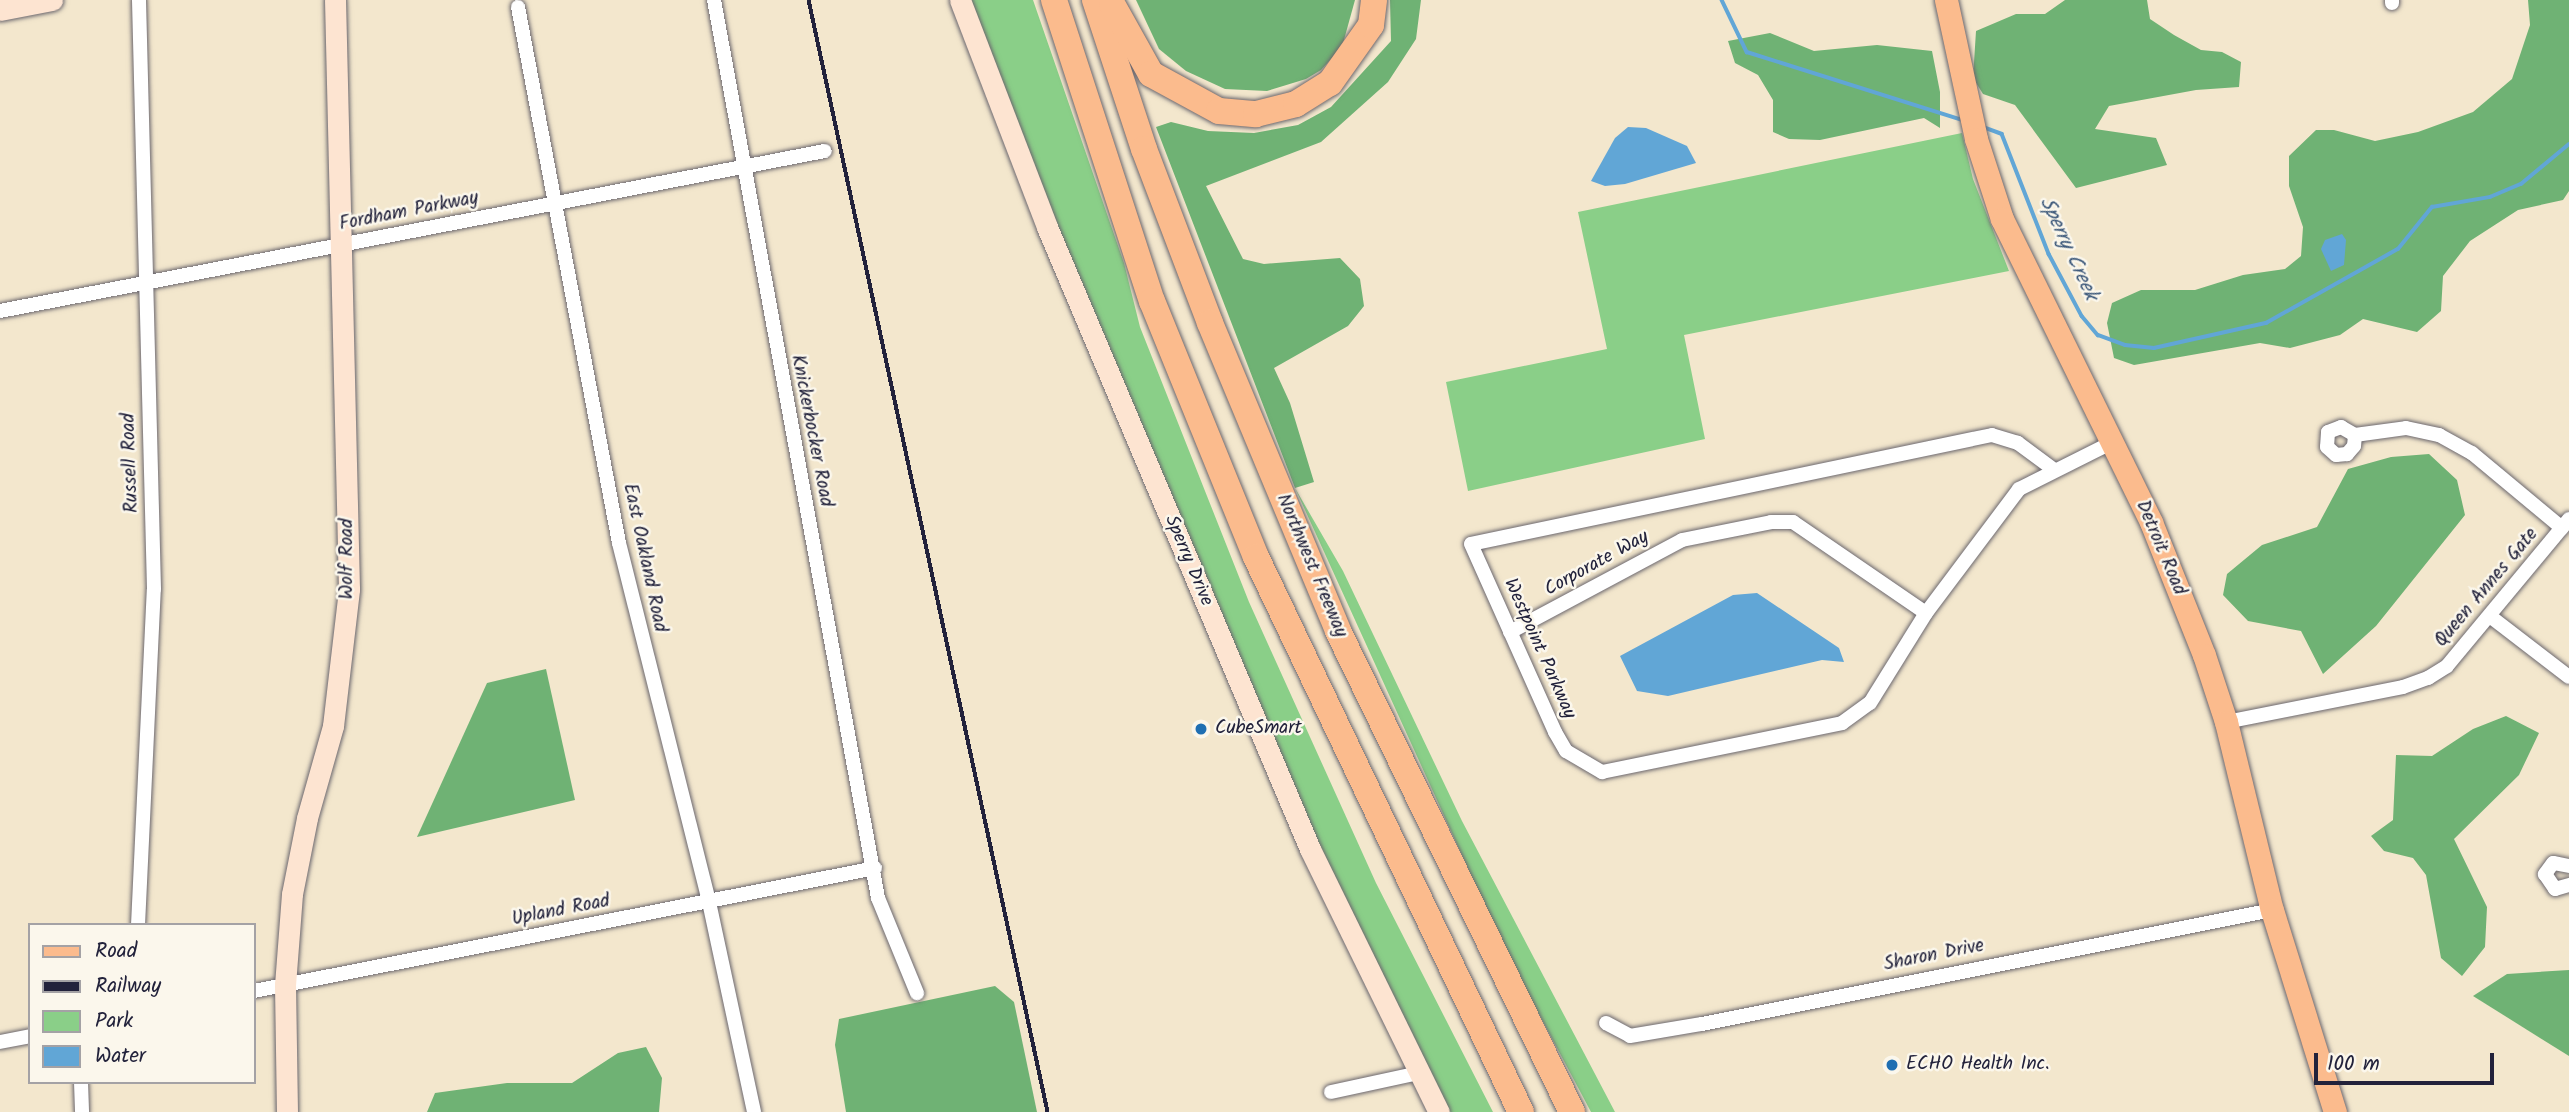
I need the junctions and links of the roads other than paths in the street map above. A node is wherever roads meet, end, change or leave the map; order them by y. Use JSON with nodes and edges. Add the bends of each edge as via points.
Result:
{"nodes":[{"id":1,"x":52,"y":0,"type":"edge"},
{"id":2,"x":139,"y":0,"type":"edge"},
{"id":3,"x":335,"y":0,"type":"edge"},
{"id":4,"x":714,"y":0,"type":"edge"},
{"id":5,"x":960,"y":0,"type":"edge"},
{"id":6,"x":1054,"y":0,"type":"edge"},
{"id":7,"x":1095,"y":0,"type":"edge"},
{"id":8,"x":1110,"y":0,"type":"edge"},
{"id":9,"x":1374,"y":0,"type":"edge"},
{"id":10,"x":1946,"y":0,"type":"edge"},
{"id":11,"x":518,"y":7,"type":"dead end"},
{"id":12,"x":0,"y":10,"type":"edge"},
{"id":13,"x":825,"y":151,"type":"dead end"},
{"id":14,"x":743,"y":165,"type":"junction"},
{"id":15,"x":556,"y":204,"type":"junction"},
{"id":16,"x":341,"y":245,"type":"junction"},
{"id":17,"x":145,"y":283,"type":"junction"},
{"id":18,"x":0,"y":311,"type":"edge"},
{"id":19,"x":2355,"y":435,"type":"dead end"},
{"id":20,"x":2111,"y":443,"type":"junction"},
{"id":21,"x":2053,"y":469,"type":"junction"},
{"id":22,"x":2565,"y":524,"type":"edge"},
{"id":23,"x":1926,"y":613,"type":"junction"},
{"id":24,"x":2491,"y":617,"type":"junction"},
{"id":25,"x":1510,"y":632,"type":"junction"},
{"id":26,"x":2569,"y":677,"type":"edge"},
{"id":27,"x":2226,"y":722,"type":"junction"},
{"id":28,"x":2568,"y":862,"type":"edge"},
{"id":29,"x":875,"y":868,"type":"junction"},
{"id":30,"x":2569,"y":885,"type":"edge"},
{"id":31,"x":709,"y":902,"type":"junction"},
{"id":32,"x":2272,"y":910,"type":"junction"},
{"id":33,"x":138,"y":923,"type":"edge"},
{"id":34,"x":285,"y":985,"type":"junction"},
{"id":35,"x":256,"y":991,"type":"edge"},
{"id":36,"x":917,"y":993,"type":"dead end"},
{"id":37,"x":1606,"y":1023,"type":"dead end"},
{"id":38,"x":28,"y":1036,"type":"edge"},
{"id":39,"x":0,"y":1042,"type":"edge"},
{"id":40,"x":1419,"y":1073,"type":"junction"},
{"id":41,"x":81,"y":1084,"type":"edge"},
{"id":42,"x":1331,"y":1092,"type":"dead end"},
{"id":43,"x":82,"y":1112,"type":"edge"},
{"id":44,"x":287,"y":1112,"type":"edge"},
{"id":45,"x":754,"y":1112,"type":"edge"},
{"id":46,"x":1438,"y":1112,"type":"edge"},
{"id":47,"x":1521,"y":1112,"type":"edge"},
{"id":48,"x":1572,"y":1112,"type":"edge"},
{"id":49,"x":2334,"y":1112,"type":"edge"}],
"edges":[{"from":1,"to":12,"type":"street"},
{"from":2,"to":17,"type":"street","name":"Russell Road"},
{"from":3,"to":16,"type":"street","name":"Wolf Road"},
{"from":4,"to":14,"type":"street","name":"Knickerbocker Road"},
{"from":5,"to":40,"type":"street","name":"Sperry Drive","via":[[1047,227],[1310,849]]},
{"from":6,"to":47,"type":"highway","via":[[1152,300],[1256,557]]},
{"from":7,"to":48,"type":"highway","name":"Northwest Freeway","via":[[1144,149],[1210,323],[1338,631]]},
{"from":8,"to":9,"type":"highway","via":[[1151,74],[1219,111],[1256,114],[1296,104],[1330,83],[1371,25]]},
{"from":10,"to":20,"type":"main road","name":"Detroit Road","via":[[1976,139],[2012,242]]},
{"from":11,"to":15,"type":"street","name":"East Oakland Road"},
{"from":13,"to":14,"type":"street","name":"Fordham Parkway"},
{"from":14,"to":15,"type":"street","name":"Fordham Parkway"},
{"from":14,"to":29,"type":"street","name":"Knickerbocker Road"},
{"from":15,"to":16,"type":"street","name":"Fordham Parkway"},
{"from":15,"to":31,"type":"street","name":"East Oakland Road","via":[[620,544]]},
{"from":16,"to":17,"type":"street","name":"Fordham Parkway"},
{"from":16,"to":34,"type":"street","name":"Wolf Road","via":[[346,637],[332,726],[298,862]]},
{"from":17,"to":18,"type":"street","name":"Fordham Parkway"},
{"from":17,"to":33,"type":"street","name":"Russell Road","via":[[154,589]]},
{"from":19,"to":22,"type":"street","via":[[2406,428],[2439,435],[2472,453]]},
{"from":20,"to":21,"type":"street","name":"Westpoint Parkway"},
{"from":20,"to":27,"type":"main road","name":"Detroit Road","via":[[2151,522]]},
{"from":21,"to":23,"type":"street","name":"Westpoint Parkway","via":[[2019,489]]},
{"from":21,"to":25,"type":"street","name":"Westpoint Parkway","via":[[2018,443],[1992,435],[1471,544]]},
{"from":22,"to":24,"type":"street","name":"Queen Annes Gate"},
{"from":23,"to":25,"type":"street","name":"Corporate Way","via":[[1793,522],[1771,522],[1682,540]]},
{"from":23,"to":25,"type":"street","name":"Westpoint Parkway","via":[[1870,702],[1842,723],[1602,772],[1566,751]]},
{"from":24,"to":26,"type":"street"},
{"from":24,"to":27,"type":"street","name":"Queen Annes Gate","via":[[2447,666],[2428,678]]},
{"from":27,"to":32,"type":"main road","name":"Detroit Road"},
{"from":28,"to":30,"type":"street","via":[[2549,865],[2545,879],[2555,889]]},
{"from":29,"to":31,"type":"street","name":"Upland Road"},
{"from":29,"to":36,"type":"street","name":"Knickerbocker Road","via":[[878,898]]},
{"from":31,"to":34,"type":"street","name":"Upland Road"},
{"from":31,"to":45,"type":"street","name":"East Oakland Road"},
{"from":32,"to":37,"type":"street","name":"Sharon Drive","via":[[1702,1024],[1630,1036]]},
{"from":32,"to":49,"type":"main road","name":"Detroit Road"},
{"from":34,"to":35,"type":"street","name":"Upland Road"},
{"from":34,"to":44,"type":"street","name":"Wolf Road"},
{"from":38,"to":39,"type":"street"},
{"from":40,"to":42,"type":"street"},
{"from":40,"to":46,"type":"street","name":"Sperry Drive"},
{"from":41,"to":43,"type":"street"}]}
